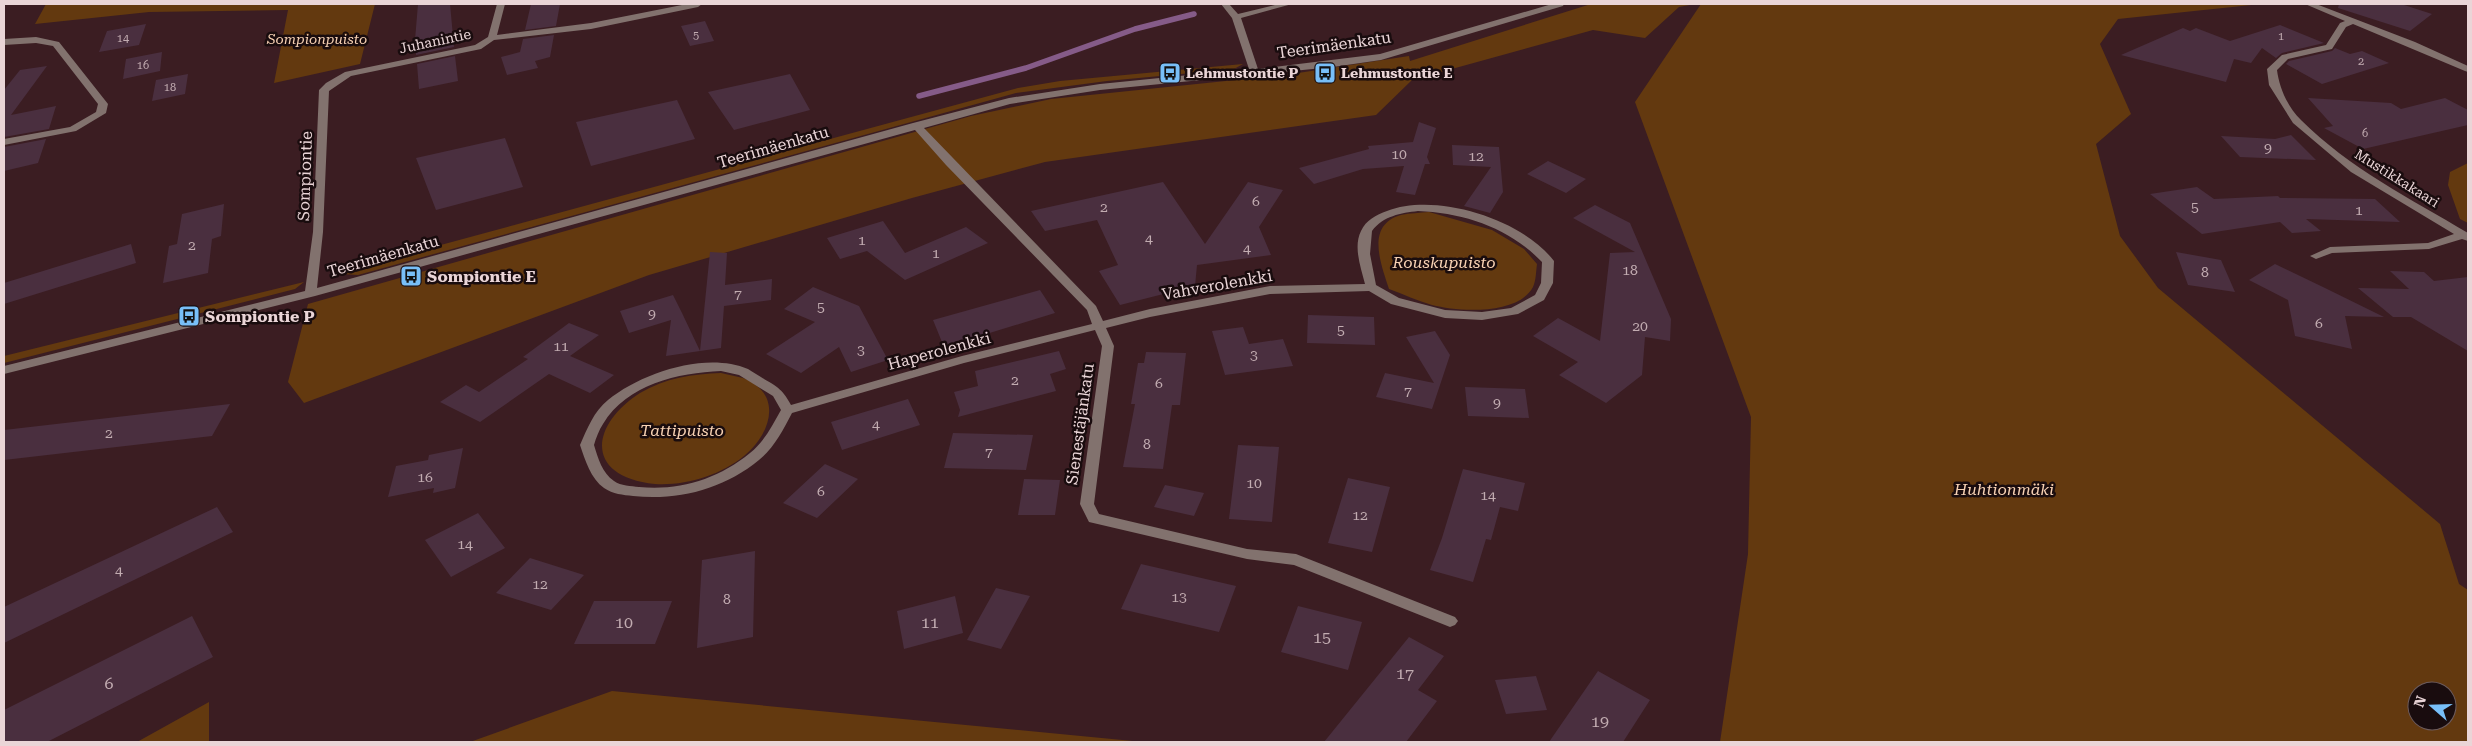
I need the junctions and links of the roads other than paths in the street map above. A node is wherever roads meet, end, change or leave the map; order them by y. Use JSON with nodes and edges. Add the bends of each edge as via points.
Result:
{"nodes":[{"id":1,"x":501,"y":4,"type":"edge"},
{"id":2,"x":698,"y":4,"type":"edge"},
{"id":3,"x":1225,"y":4,"type":"edge"},
{"id":4,"x":1288,"y":4,"type":"edge"},
{"id":5,"x":1560,"y":4,"type":"edge"},
{"id":6,"x":2309,"y":4,"type":"edge"},
{"id":7,"x":1236,"y":18,"type":"junction"},
{"id":8,"x":2351,"y":22,"type":"junction"},
{"id":9,"x":492,"y":38,"type":"junction"},
{"id":10,"x":4,"y":42,"type":"edge"},
{"id":11,"x":2468,"y":69,"type":"edge"},
{"id":12,"x":1255,"y":72,"type":"junction"},
{"id":13,"x":348,"y":74,"type":"joint"},
{"id":14,"x":916,"y":125,"type":"junction"},
{"id":15,"x":4,"y":142,"type":"edge"},
{"id":16,"x":2466,"y":237,"type":"edge"},
{"id":17,"x":2316,"y":256,"type":"dead end"},
{"id":18,"x":1371,"y":287,"type":"junction"},
{"id":19,"x":311,"y":293,"type":"junction"},
{"id":20,"x":1100,"y":326,"type":"junction"},
{"id":21,"x":4,"y":370,"type":"edge"},
{"id":22,"x":787,"y":410,"type":"junction"},
{"id":23,"x":1450,"y":621,"type":"dead end"}],
"edges":[{"from":1,"to":9,"type":"street","name":"Juhanintie"},
{"from":2,"to":9,"type":"street","via":[[591,26]]},
{"from":3,"to":7,"type":"street"},
{"from":4,"to":7,"type":"street"},
{"from":5,"to":12,"type":"street","name":"Teerimäenkatu","via":[[1381,57]]},
{"from":6,"to":8,"type":"street"},
{"from":7,"to":12,"type":"street"},
{"from":8,"to":11,"type":"street"},
{"from":8,"to":16,"type":"street","name":"Mustikkakaari","via":[[2343,25],[2329,47],[2285,57],[2272,69],[2274,85],[2296,121],[2355,170]]},
{"from":9,"to":13,"type":"street","name":"Juhanintie","via":[[478,47]]},
{"from":10,"to":15,"type":"street","via":[[36,40],[56,44],[103,104],[101,113],[94,119],[73,129]]},
{"from":12,"to":14,"type":"street","name":"Teerimäenkatu","via":[[1060,92],[1008,101]]},
{"from":13,"to":19,"type":"street","name":"Sompiontie","via":[[324,90],[318,232]]},
{"from":14,"to":19,"type":"street","name":"Teerimäenkatu"},
{"from":14,"to":20,"type":"street","name":"Sienestäjänkatu","via":[[1092,309]]},
{"from":16,"to":17,"type":"street","via":[[2429,246],[2330,250]]},
{"from":18,"to":18,"type":"street","via":[[1395,301],[1445,314],[1482,316],[1514,311],[1540,297],[1547,283],[1548,261],[1518,237],[1470,216],[1427,206],[1393,210],[1372,222],[1365,233],[1364,250]]},
{"from":18,"to":20,"type":"street","name":"Vahverolenkki","via":[[1270,290]]},
{"from":19,"to":21,"type":"street","name":"Teerimäenkatu"},
{"from":20,"to":22,"type":"street","name":"Haperolenkki","via":[[962,360]]},
{"from":20,"to":23,"type":"street","name":"Sienestäjänkatu","via":[[1108,346],[1087,504],[1094,518],[1247,554],[1296,560]]},
{"from":22,"to":22,"type":"street","via":[[773,438],[755,457],[723,478],[691,490],[649,494],[614,488],[596,471],[587,445],[596,422],[611,404],[663,375],[696,368],[721,367],[743,372],[778,393]]}]}
